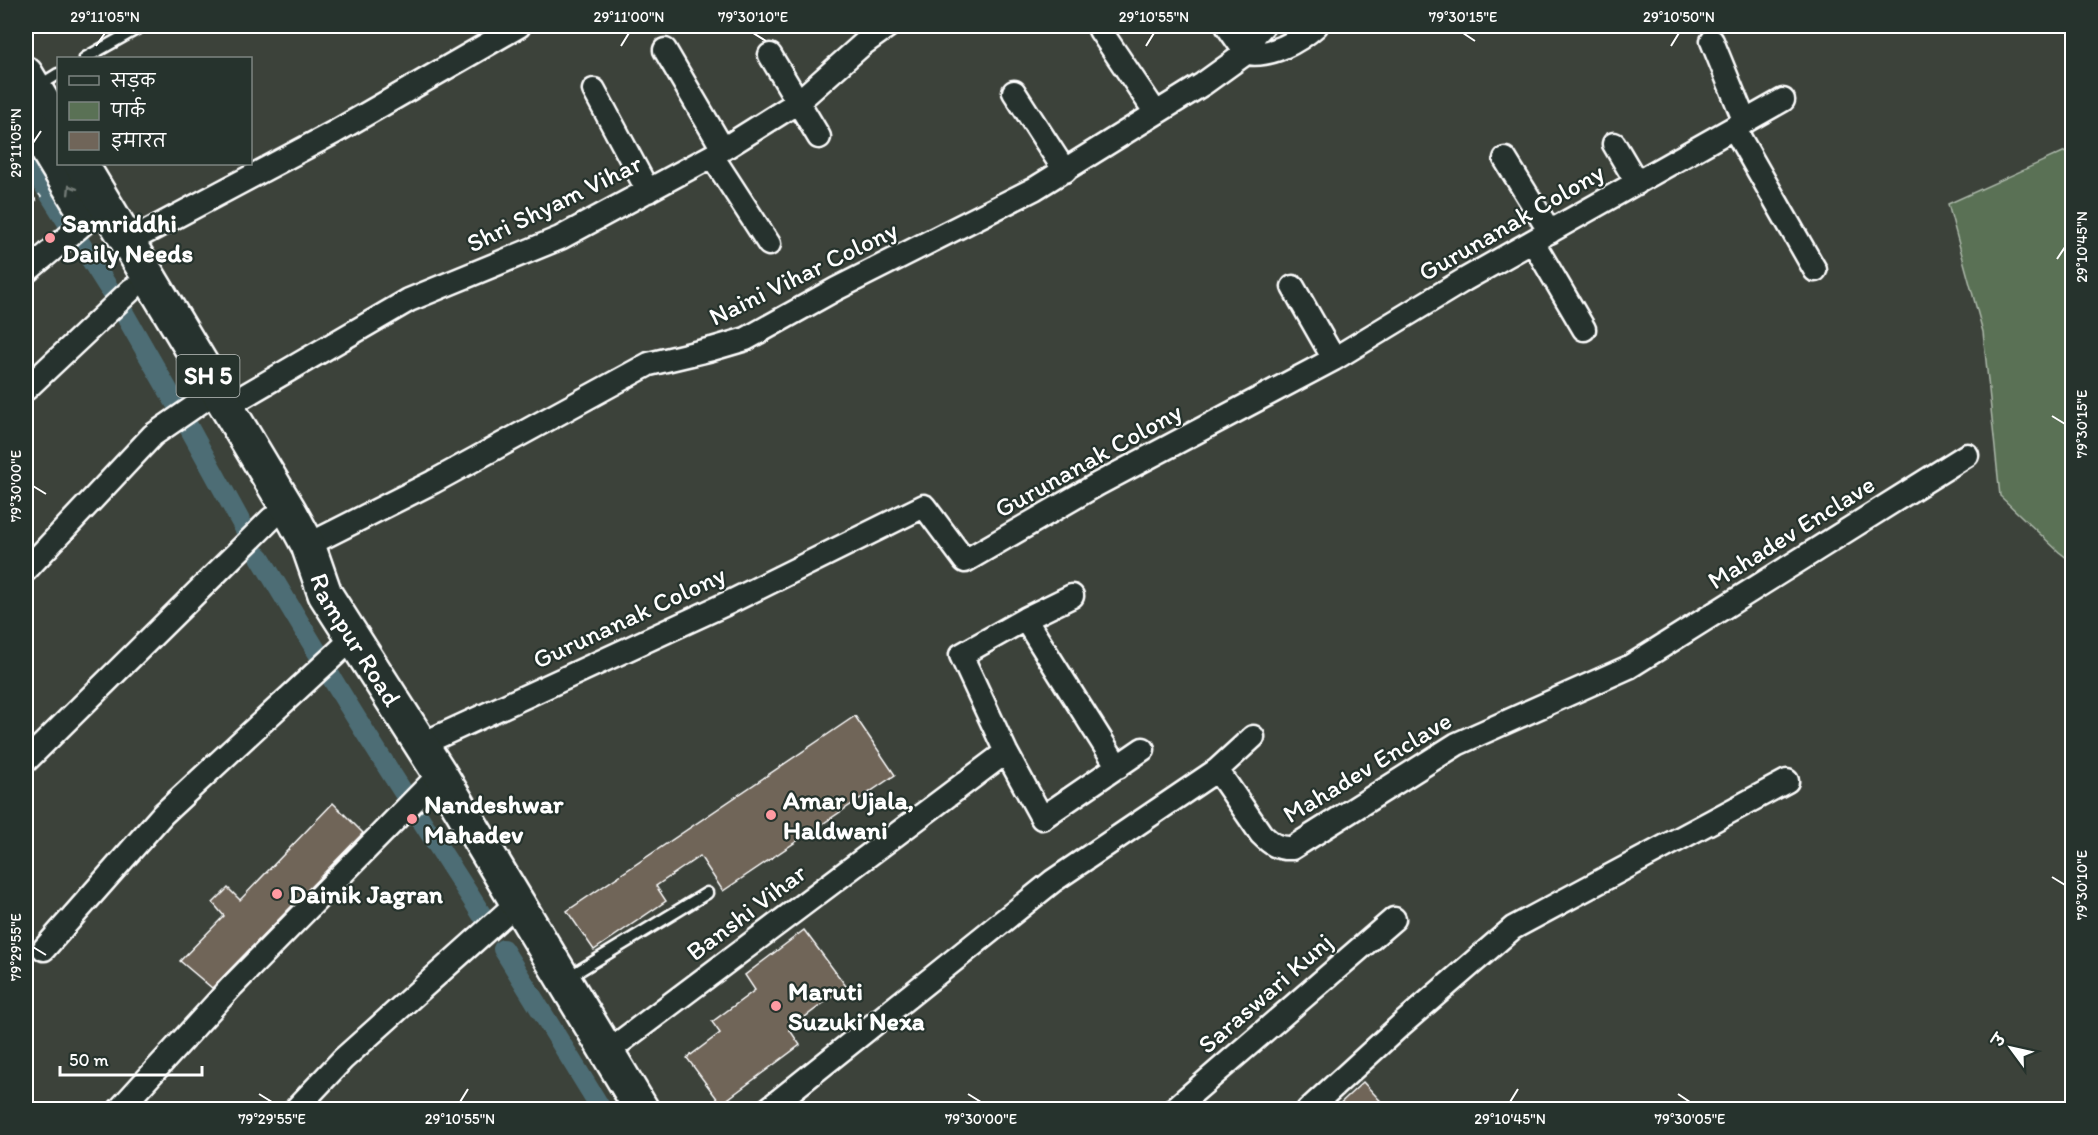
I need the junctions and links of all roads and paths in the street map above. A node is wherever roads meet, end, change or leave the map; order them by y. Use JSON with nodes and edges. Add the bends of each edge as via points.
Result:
{"nodes":[{"id":1,"x":142,"y":26,"type":"edge"},
{"id":2,"x":519,"y":26,"type":"edge"},
{"id":3,"x":888,"y":26,"type":"edge"},
{"id":4,"x":1227,"y":26,"type":"edge"},
{"id":5,"x":1263,"y":26,"type":"edge"},
{"id":6,"x":1316,"y":26,"type":"edge"},
{"id":7,"x":1100,"y":30,"type":"dead end"},
{"id":8,"x":1712,"y":41,"type":"dead end"},
{"id":9,"x":664,"y":50,"type":"dead end"},
{"id":10,"x":1246,"y":53,"type":"junction"},
{"id":11,"x":770,"y":55,"type":"dead end"},
{"id":12,"x":87,"y":57,"type":"edge"},
{"id":13,"x":36,"y":88,"type":"edge"},
{"id":14,"x":594,"y":90,"type":"dead end"},
{"id":15,"x":1014,"y":92,"type":"dead end"},
{"id":16,"x":1783,"y":100,"type":"dead end"},
{"id":17,"x":798,"y":102,"type":"junction"},
{"id":18,"x":1156,"y":114,"type":"junction"},
{"id":19,"x":1740,"y":125,"type":"junction"},
{"id":20,"x":57,"y":126,"type":"edge"},
{"id":21,"x":819,"y":137,"type":"dead end"},
{"id":22,"x":1614,"y":144,"type":"dead end"},
{"id":23,"x":718,"y":152,"type":"junction"},
{"id":24,"x":57,"y":158,"type":"edge"},
{"id":25,"x":1505,"y":159,"type":"dead end"},
{"id":26,"x":59,"y":165,"type":"edge"},
{"id":27,"x":82,"y":165,"type":"edge"},
{"id":28,"x":1065,"y":171,"type":"junction"},
{"id":29,"x":1637,"y":183,"type":"junction"},
{"id":30,"x":648,"y":191,"type":"junction"},
{"id":31,"x":42,"y":193,"type":"dead end"},
{"id":32,"x":26,"y":208,"type":"edge"},
{"id":33,"x":78,"y":227,"type":"junction"},
{"id":34,"x":1541,"y":237,"type":"junction"},
{"id":35,"x":128,"y":242,"type":"junction"},
{"id":36,"x":769,"y":244,"type":"dead end"},
{"id":37,"x":1815,"y":270,"type":"dead end"},
{"id":38,"x":26,"y":272,"type":"edge"},
{"id":39,"x":1293,"y":287,"type":"dead end"},
{"id":40,"x":132,"y":289,"type":"junction"},
{"id":41,"x":1584,"y":329,"type":"dead end"},
{"id":42,"x":1334,"y":358,"type":"junction"},
{"id":43,"x":26,"y":389,"type":"edge"},
{"id":44,"x":214,"y":404,"type":"junction"},
{"id":45,"x":1966,"y":455,"type":"dead end"},
{"id":46,"x":271,"y":519,"type":"junction"},
{"id":47,"x":308,"y":544,"type":"junction"},
{"id":48,"x":26,"y":570,"type":"edge"},
{"id":49,"x":325,"y":594,"type":"junction"},
{"id":50,"x":1072,"y":597,"type":"dead end"},
{"id":51,"x":1025,"y":620,"type":"junction"},
{"id":52,"x":352,"y":638,"type":"junction"},
{"id":53,"x":1253,"y":737,"type":"dead end"},
{"id":54,"x":420,"y":745,"type":"junction"},
{"id":55,"x":1143,"y":749,"type":"dead end"},
{"id":56,"x":1006,"y":752,"type":"junction"},
{"id":57,"x":26,"y":761,"type":"edge"},
{"id":58,"x":1118,"y":767,"type":"junction"},
{"id":59,"x":1217,"y":770,"type":"junction"},
{"id":60,"x":440,"y":774,"type":"junction"},
{"id":61,"x":1787,"y":781,"type":"dead end"},
{"id":62,"x":707,"y":893,"type":"dead end"},
{"id":63,"x":517,"y":903,"type":"junction"},
{"id":64,"x":1394,"y":919,"type":"dead end"},
{"id":65,"x":44,"y":949,"type":"dead end"},
{"id":66,"x":564,"y":979,"type":"junction"},
{"id":67,"x":608,"y":1052,"type":"junction"},
{"id":68,"x":118,"y":1110,"type":"edge"},
{"id":69,"x":295,"y":1110,"type":"edge"},
{"id":70,"x":642,"y":1110,"type":"edge"},
{"id":71,"x":767,"y":1110,"type":"edge"},
{"id":72,"x":1173,"y":1110,"type":"edge"},
{"id":73,"x":1308,"y":1110,"type":"edge"}],
"edges":[{"from":1,"to":12,"type":"lane"},
{"from":2,"to":35,"type":"street","via":[[335,132]]},
{"from":3,"to":17,"type":"street","name":"Shri Shyam Vihar"},
{"from":4,"to":10,"type":"street"},
{"from":5,"to":10,"type":"street","name":"Naini Vihar Colony","via":[[1246,47]]},
{"from":6,"to":10,"type":"street","via":[[1284,46],[1257,55]]},
{"from":7,"to":18,"type":"street"},
{"from":8,"to":19,"type":"street"},
{"from":9,"to":23,"type":"street"},
{"from":10,"to":18,"type":"street","name":"Naini Vihar Colony"},
{"from":11,"to":17,"type":"street"},
{"from":13,"to":20,"type":"main road"},
{"from":24,"to":13,"type":"main road","one_way":true},
{"from":14,"to":30,"type":"street"},
{"from":15,"to":28,"type":"street"},
{"from":16,"to":19,"type":"street","name":"Gurunanak Colony"},
{"from":17,"to":21,"type":"street"},
{"from":17,"to":23,"type":"street","name":"Shri Shyam Vihar"},
{"from":18,"to":28,"type":"street","name":"Naini Vihar Colony"},
{"from":19,"to":29,"type":"street","name":"Gurunanak Colony"},
{"from":19,"to":37,"type":"street"},
{"from":22,"to":29,"type":"street"},
{"from":23,"to":30,"type":"street","name":"Shri Shyam Vihar"},
{"from":23,"to":36,"type":"street"},
{"from":25,"to":34,"type":"street"},
{"from":33,"to":26,"type":"main road","one_way":true},
{"from":27,"to":35,"type":"main road","name":"Rampur Road","number":"SH 5"},
{"from":28,"to":47,"type":"street","name":"Naini Vihar Colony","via":[[746,339],[650,364],[433,482]]},
{"from":29,"to":34,"type":"street","name":"Gurunanak Colony"},
{"from":30,"to":44,"type":"street","name":"Shri Shyam Vihar","via":[[560,238],[410,300]]},
{"from":31,"to":32,"type":"path"},
{"from":33,"to":38,"type":"street"},
{"from":33,"to":40,"type":"main road"},
{"from":34,"to":41,"type":"street"},
{"from":34,"to":42,"type":"street","name":"Gurunanak Colony"},
{"from":35,"to":44,"type":"main road","name":"Rampur Road","number":"SH 5"},
{"from":39,"to":42,"type":"street"},
{"from":40,"to":43,"type":"street"},
{"from":40,"to":44,"type":"main road"},
{"from":42,"to":54,"type":"street","name":"Gurunanak Colony","via":[[1098,484],[965,561],[924,506],[730,602]]},
{"from":44,"to":46,"type":"main road"},
{"from":44,"to":47,"type":"main road","name":"Rampur Road","number":"SH 5"},
{"from":44,"to":48,"type":"street","name":"Shri Shyam Vihar","via":[[153,435]]},
{"from":45,"to":59,"type":"street","name":"Mahadev Enclave","via":[[1629,667],[1457,744],[1292,848],[1280,849],[1269,843]]},
{"from":46,"to":49,"type":"main road"},
{"from":46,"to":57,"type":"street"},
{"from":47,"to":49,"type":"main road","name":"Rampur Road","number":"SH 5"},
{"from":49,"to":52,"type":"main road","name":"Rampur Road","number":"SH 5"},
{"from":50,"to":51,"type":"street"},
{"from":51,"to":56,"type":"street","via":[[961,655]]},
{"from":51,"to":58,"type":"street"},
{"from":52,"to":54,"type":"main road","name":"Rampur Road","number":"SH 5"},
{"from":52,"to":65,"type":"street","via":[[163,814]]},
{"from":53,"to":59,"type":"street"},
{"from":54,"to":60,"type":"main road","name":"Rampur Road","number":"SH 5"},
{"from":55,"to":58,"type":"street"},
{"from":56,"to":58,"type":"street","via":[[1042,818]]},
{"from":56,"to":67,"type":"street","name":"Banshi Vihar"},
{"from":59,"to":71,"type":"street","via":[[1053,881]]},
{"from":60,"to":63,"type":"main road","name":"Rampur Road","number":"SH 5"},
{"from":60,"to":68,"type":"street"},
{"from":61,"to":73,"type":"street","via":[[1513,928]]},
{"from":62,"to":66,"type":"lane"},
{"from":63,"to":66,"type":"main road","name":"Rampur Road","number":"SH 5"},
{"from":63,"to":69,"type":"street","via":[[343,1059]]},
{"from":64,"to":72,"type":"street","name":"Saraswari Kunj"},
{"from":66,"to":67,"type":"main road","name":"Rampur Road","number":"SH 5"},
{"from":67,"to":70,"type":"main road","name":"Rampur Road","number":"SH 5"}]}
